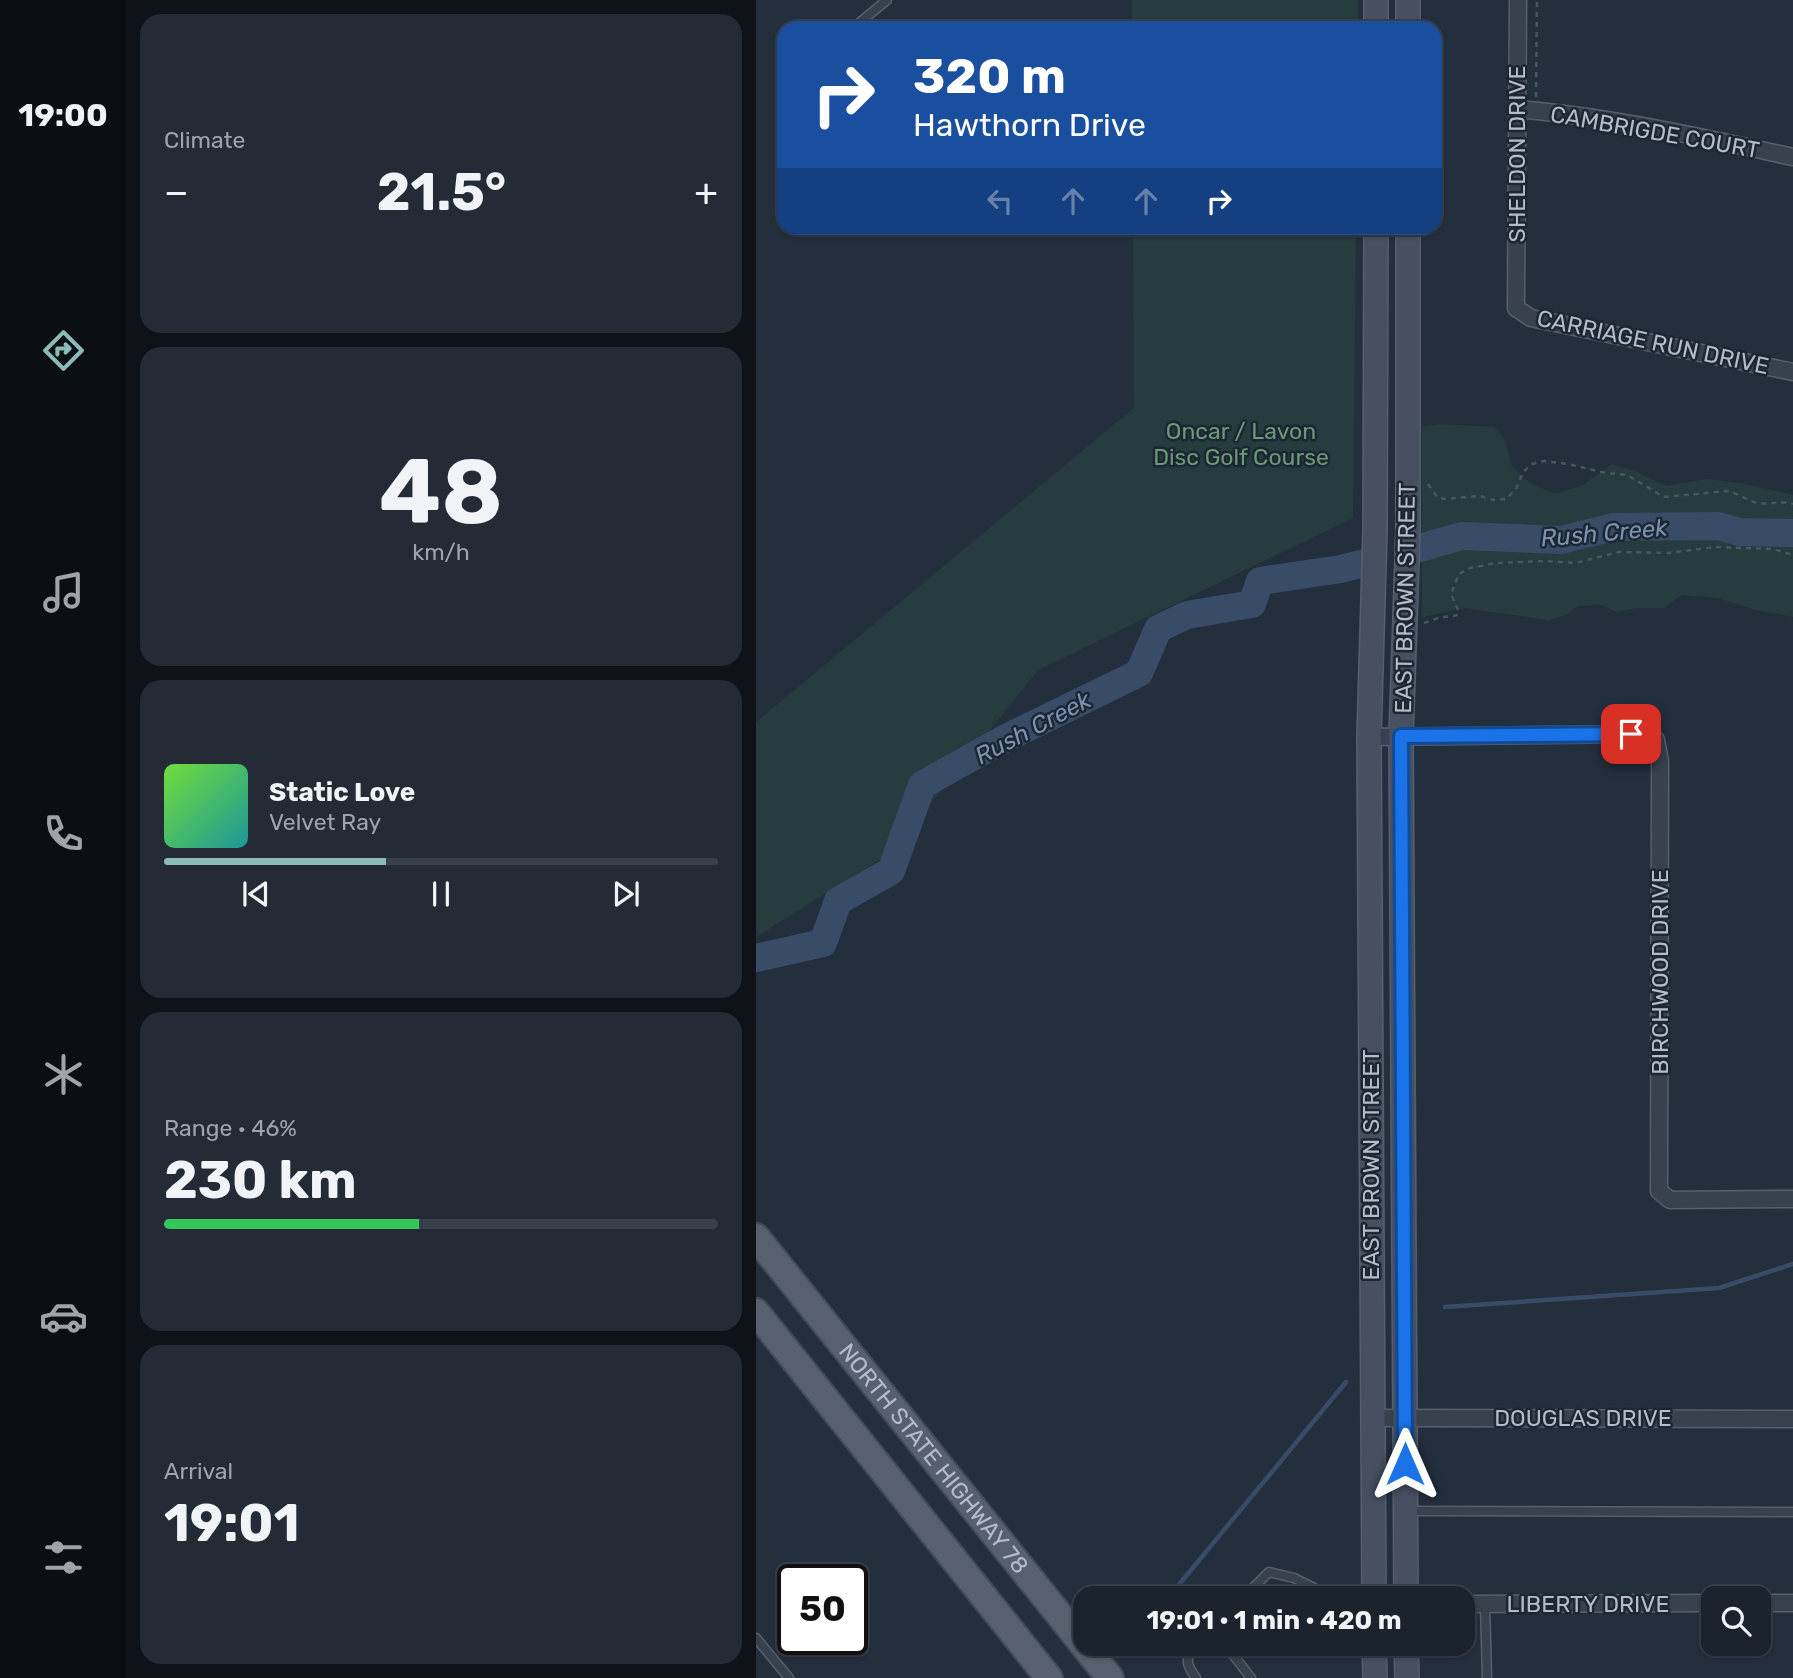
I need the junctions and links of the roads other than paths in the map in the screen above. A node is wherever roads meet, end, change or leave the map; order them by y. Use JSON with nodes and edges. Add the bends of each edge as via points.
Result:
{"nodes":[{"id":1,"x":887,"y":0,"type":"edge"},
{"id":2,"x":1376,"y":0,"type":"edge"},
{"id":3,"x":1408,"y":0,"type":"edge"},
{"id":4,"x":1518,"y":0,"type":"edge"},
{"id":5,"x":862,"y":21,"type":"edge"},
{"id":6,"x":1376,"y":21,"type":"edge"},
{"id":7,"x":1408,"y":21,"type":"edge"},
{"id":8,"x":1517,"y":109,"type":"junction"},
{"id":9,"x":1793,"y":157,"type":"edge"},
{"id":10,"x":1376,"y":235,"type":"edge"},
{"id":11,"x":1408,"y":235,"type":"edge"},
{"id":12,"x":1516,"y":309,"type":"joint"},
{"id":13,"x":1793,"y":372,"type":"edge"},
{"id":14,"x":1401,"y":736,"type":"junction"},
{"id":15,"x":1369,"y":737,"type":"junction"},
{"id":16,"x":1370,"y":967,"type":"junction"},
{"id":17,"x":1402,"y":967,"type":"junction"},
{"id":18,"x":1793,"y":1199,"type":"edge"},
{"id":19,"x":756,"y":1237,"type":"edge"},
{"id":20,"x":756,"y":1312,"type":"edge"},
{"id":21,"x":1373,"y":1418,"type":"junction"},
{"id":22,"x":1405,"y":1418,"type":"junction"},
{"id":23,"x":1793,"y":1419,"type":"edge"},
{"id":24,"x":1405,"y":1511,"type":"junction"},
{"id":25,"x":1793,"y":1512,"type":"edge"},
{"id":26,"x":1255,"y":1586,"type":"edge"},
{"id":27,"x":1310,"y":1586,"type":"edge"},
{"id":28,"x":1374,"y":1586,"type":"edge"},
{"id":29,"x":1406,"y":1586,"type":"edge"},
{"id":30,"x":1701,"y":1603,"type":"edge"},
{"id":31,"x":1771,"y":1603,"type":"edge"},
{"id":32,"x":1793,"y":1603,"type":"edge"},
{"id":33,"x":1475,"y":1604,"type":"edge"},
{"id":34,"x":1485,"y":1604,"type":"junction"},
{"id":35,"x":756,"y":1637,"type":"edge"},
{"id":36,"x":1188,"y":1656,"type":"edge"},
{"id":37,"x":1234,"y":1656,"type":"edge"},
{"id":38,"x":1374,"y":1656,"type":"edge"},
{"id":39,"x":1406,"y":1656,"type":"edge"},
{"id":40,"x":789,"y":1678,"type":"edge"},
{"id":41,"x":1049,"y":1678,"type":"edge"},
{"id":42,"x":1110,"y":1678,"type":"edge"},
{"id":43,"x":1196,"y":1678,"type":"edge"},
{"id":44,"x":1251,"y":1678,"type":"edge"},
{"id":45,"x":1375,"y":1678,"type":"edge"},
{"id":46,"x":1407,"y":1678,"type":"edge"},
{"id":47,"x":1487,"y":1678,"type":"edge"}],
"edges":[{"from":1,"to":5,"type":"lane"},
{"from":2,"to":6,"type":"main road"},
{"from":3,"to":7,"type":"main road"},
{"from":4,"to":8,"type":"street","name":"SHELDON DRIVE"},
{"from":8,"to":9,"type":"street","name":"CAMBRIGDE COURT","via":[[1661,129]]},
{"from":8,"to":12,"type":"street","name":"SHELDON DRIVE"},
{"from":10,"to":15,"type":"main road","name":"EAST BROWN STREET"},
{"from":11,"to":14,"type":"main road","name":"EAST BROWN STREET","via":[[1408,530]]},
{"from":12,"to":13,"type":"street","name":"CARRIAGE RUN DRIVE","via":[[1531,318]]},
{"from":14,"to":15,"type":"street"},
{"from":14,"to":17,"type":"main road","name":"EAST BROWN STREET"},
{"from":14,"to":18,"type":"street","name":"BIRCHWOOD DRIVE","via":[[1631,734],[1656,740],[1660,752],[1659,1191],[1670,1200]]},
{"from":15,"to":16,"type":"main road","name":"EAST BROWN STREET"},
{"from":16,"to":17,"type":"main road"},
{"from":16,"to":21,"type":"main road","name":"EAST BROWN STREET"},
{"from":17,"to":22,"type":"main road","name":"EAST BROWN STREET"},
{"from":19,"to":42,"type":"main road","name":"NORTH STATE HIGHWAY 78"},
{"from":20,"to":41,"type":"main road","name":"NORTH STATE HIGHWAY 78"},
{"from":21,"to":22,"type":"street","name":"DOUGLAS DRIVE"},
{"from":21,"to":28,"type":"main road","name":"EAST BROWN STREET"},
{"from":22,"to":23,"type":"street","name":"DOUGLAS DRIVE"},
{"from":22,"to":24,"type":"main road","name":"EAST BROWN STREET"},
{"from":24,"to":25,"type":"lane"},
{"from":24,"to":29,"type":"main road","name":"EAST BROWN STREET"},
{"from":26,"to":27,"type":"lane","via":[[1269,1572]]},
{"from":30,"to":34,"type":"street","name":"LIBERTY DRIVE"},
{"from":31,"to":32,"type":"street"},
{"from":33,"to":34,"type":"street","name":"LIBERTY DRIVE"},
{"from":34,"to":47,"type":"lane"},
{"from":35,"to":40,"type":"lane"},
{"from":36,"to":43,"type":"lane"},
{"from":37,"to":44,"type":"lane"},
{"from":38,"to":45,"type":"main road"},
{"from":39,"to":46,"type":"main road"}]}
